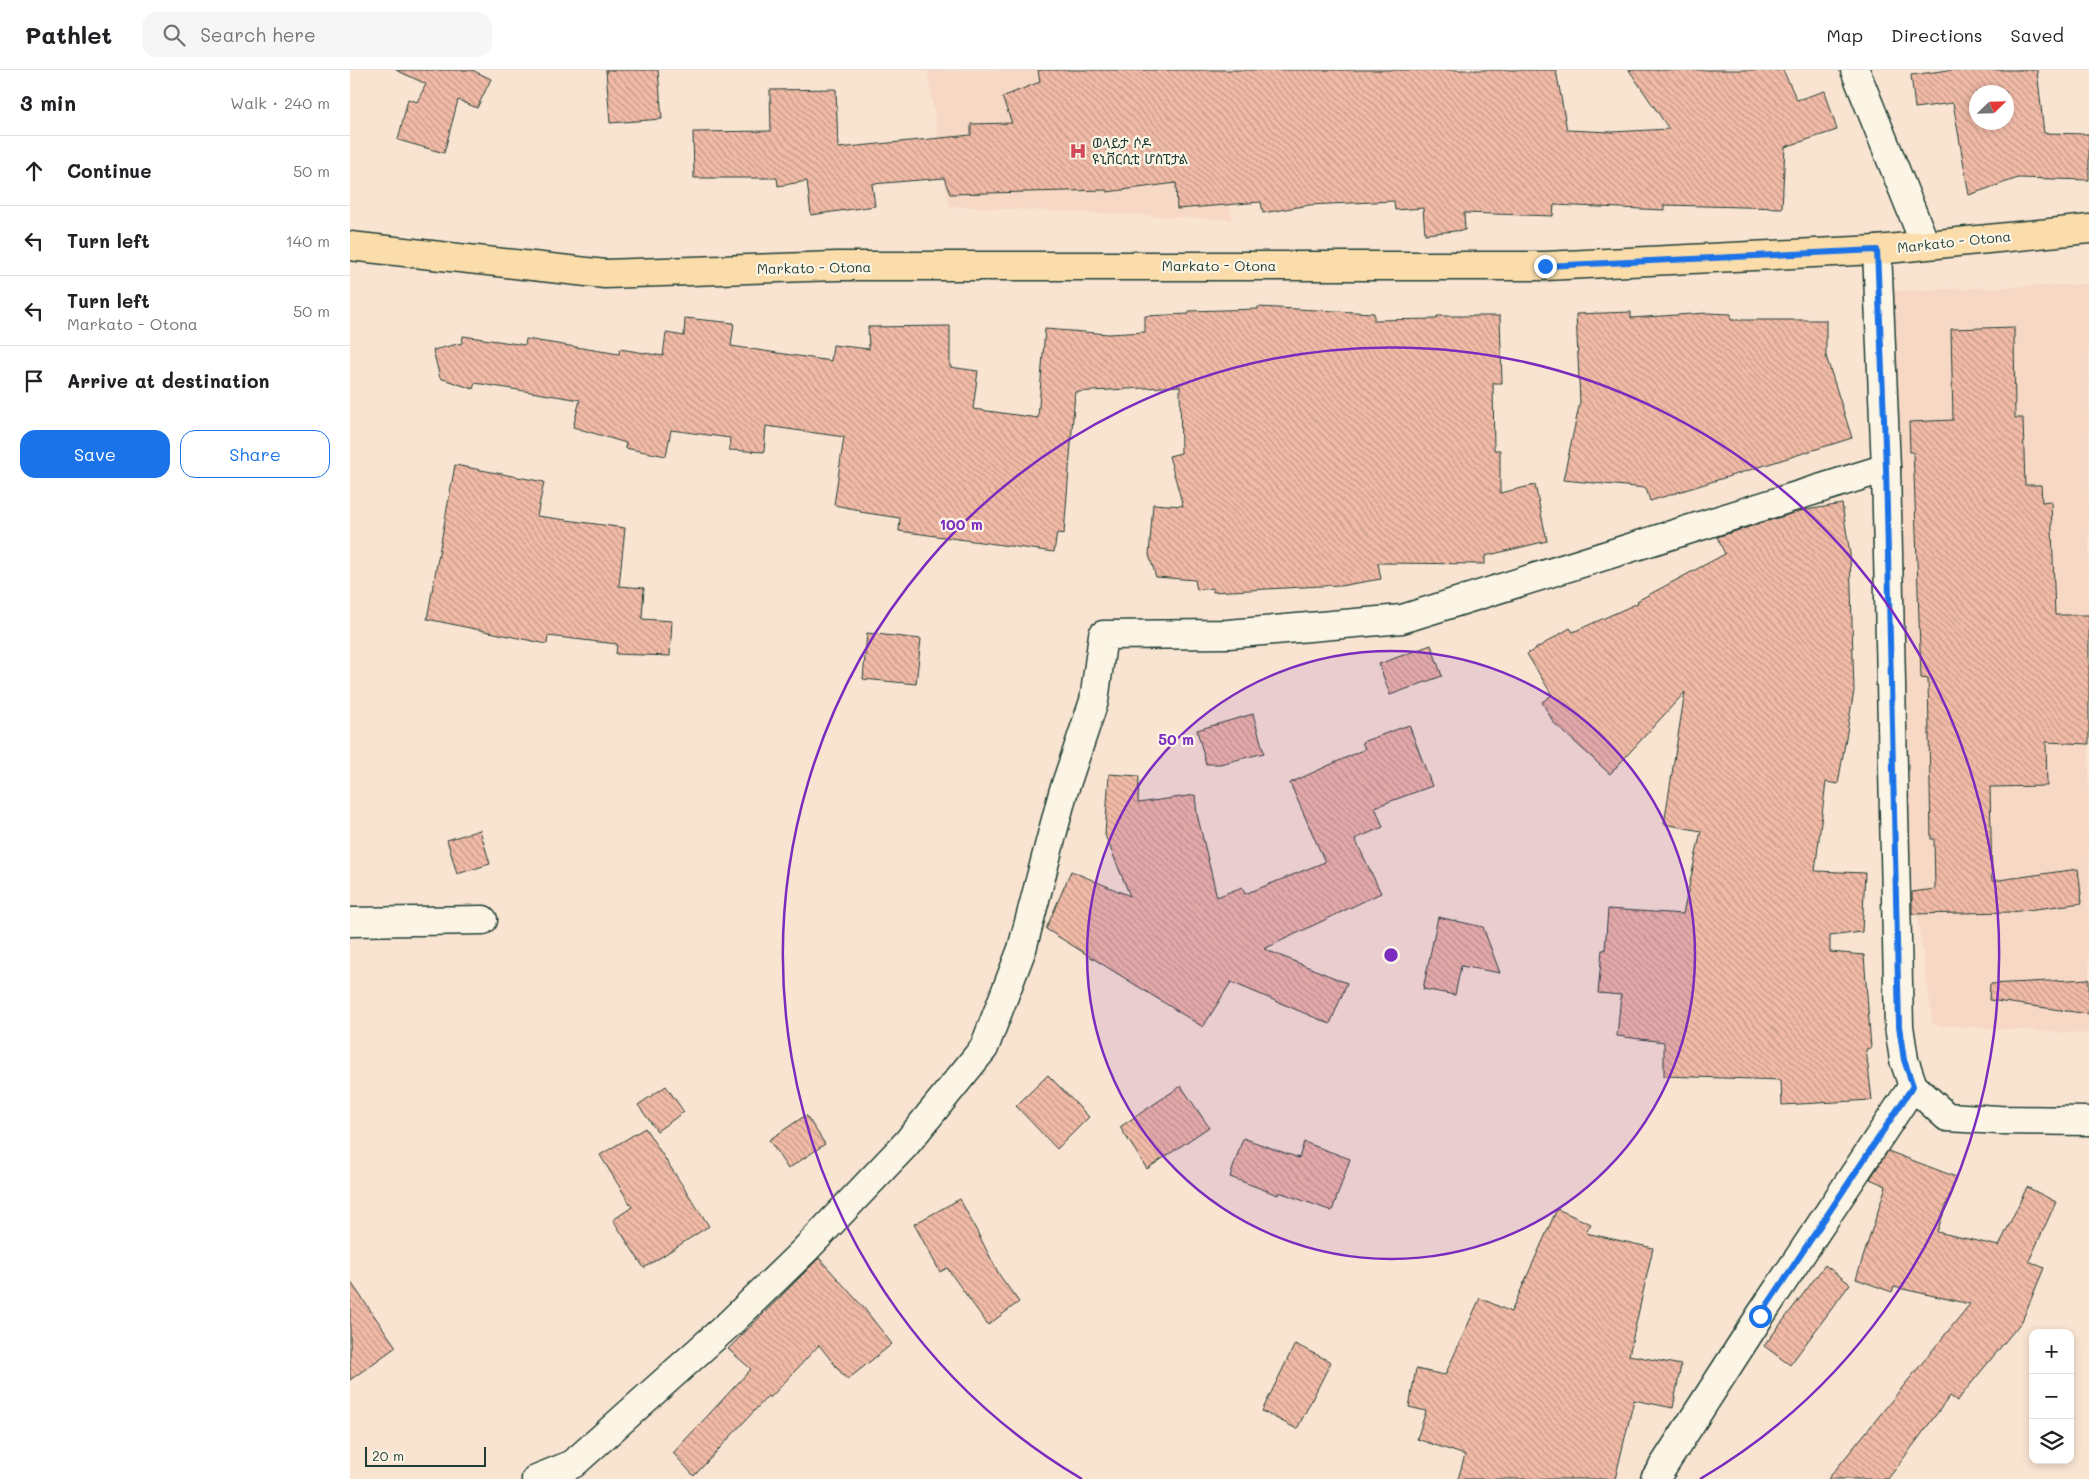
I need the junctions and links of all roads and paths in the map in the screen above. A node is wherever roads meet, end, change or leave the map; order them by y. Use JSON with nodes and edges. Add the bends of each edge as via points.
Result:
{"nodes":[{"id":1,"x":1855,"y":70,"type":"edge"},
{"id":2,"x":2089,"y":229,"type":"edge"},
{"id":3,"x":1924,"y":244,"type":"junction"},
{"id":4,"x":350,"y":246,"type":"edge"},
{"id":5,"x":1877,"y":250,"type":"junction"},
{"id":6,"x":1886,"y":468,"type":"junction"},
{"id":7,"x":483,"y":920,"type":"dead end"},
{"id":8,"x":350,"y":922,"type":"edge"},
{"id":9,"x":1913,"y":1086,"type":"junction"},
{"id":10,"x":2089,"y":1121,"type":"edge"},
{"id":11,"x":536,"y":1479,"type":"edge"},
{"id":12,"x":1655,"y":1479,"type":"edge"}],
"edges":[{"from":1,"to":3,"type":"street"},
{"from":2,"to":3,"type":"main road","name":"Markato - Otona"},
{"from":3,"to":5,"type":"main road","name":"Markato - Otona"},
{"from":4,"to":5,"type":"main road","name":"Markato - Otona","via":[[605,274],[836,266],[1545,266]]},
{"from":5,"to":6,"type":"street"},
{"from":6,"to":9,"type":"street","via":[[1899,1026],[1904,1060]]},
{"from":6,"to":11,"type":"street","via":[[1402,619],[1228,634],[1103,635],[1094,701],[1063,793],[1022,949],[984,1048],[906,1144],[805,1250],[573,1464]]},
{"from":7,"to":8,"type":"street"},
{"from":9,"to":10,"type":"street","via":[[1947,1117]]},
{"from":9,"to":12,"type":"street"}]}
